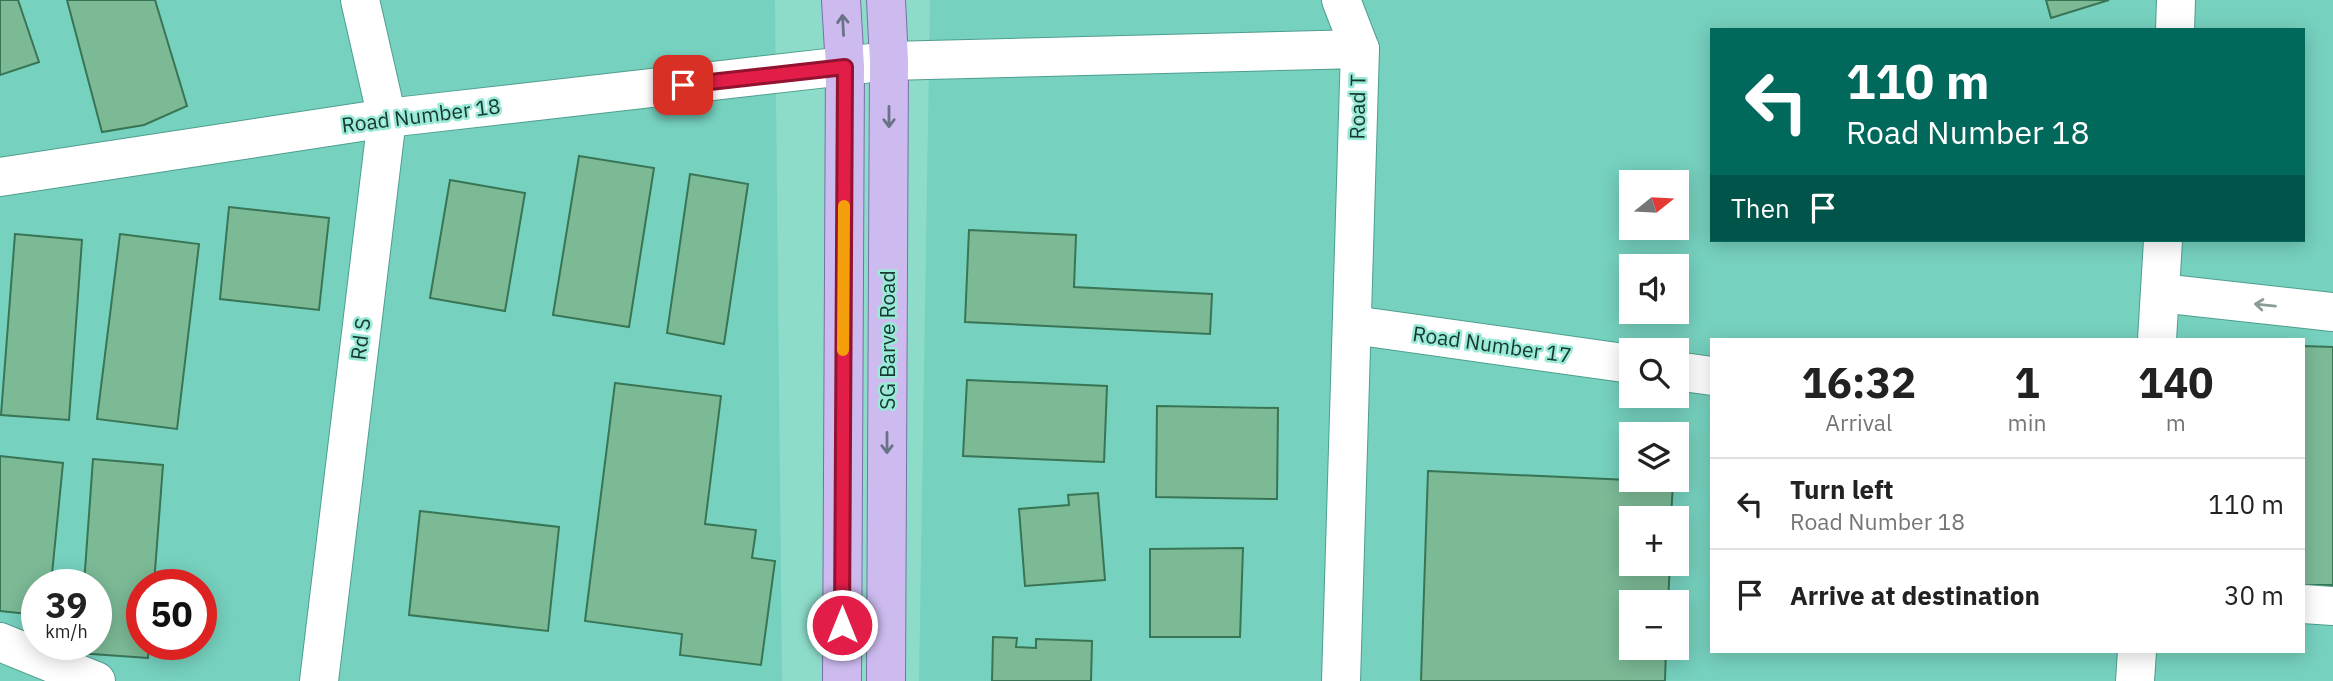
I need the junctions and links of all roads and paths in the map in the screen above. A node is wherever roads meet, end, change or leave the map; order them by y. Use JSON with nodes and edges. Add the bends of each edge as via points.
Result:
{"nodes":[{"id":1,"x":360,"y":0,"type":"edge"},
{"id":2,"x":841,"y":0,"type":"edge"},
{"id":3,"x":886,"y":0,"type":"edge"},
{"id":4,"x":1341,"y":0,"type":"edge"},
{"id":5,"x":2176,"y":0,"type":"edge"},
{"id":6,"x":2175,"y":28,"type":"edge"},
{"id":7,"x":1360,"y":50,"type":"junction"},
{"id":8,"x":889,"y":61,"type":"junction"},
{"id":9,"x":845,"y":67,"type":"junction"},
{"id":10,"x":387,"y":118,"type":"junction"},
{"id":11,"x":0,"y":177,"type":"edge"},
{"id":12,"x":2163,"y":242,"type":"edge"},
{"id":13,"x":2160,"y":293,"type":"junction"},
{"id":14,"x":2333,"y":312,"type":"edge"},
{"id":15,"x":1353,"y":325,"type":"junction"},
{"id":16,"x":2157,"y":338,"type":"edge"},
{"id":17,"x":1619,"y":362,"type":"edge"},
{"id":18,"x":1689,"y":373,"type":"edge"},
{"id":19,"x":1710,"y":376,"type":"edge"},
{"id":20,"x":2305,"y":604,"type":"edge"},
{"id":21,"x":2333,"y":606,"type":"edge"},
{"id":22,"x":0,"y":642,"type":"edge"},
{"id":23,"x":2137,"y":653,"type":"edge"},
{"id":24,"x":96,"y":681,"type":"edge"},
{"id":25,"x":319,"y":681,"type":"edge"},
{"id":26,"x":842,"y":681,"type":"edge"},
{"id":27,"x":886,"y":681,"type":"edge"},
{"id":28,"x":1341,"y":681,"type":"edge"},
{"id":29,"x":2135,"y":681,"type":"edge"}],
"edges":[{"from":1,"to":10,"type":"street","name":"Rd S"},
{"from":9,"to":2,"type":"main road","one_way":true},
{"from":3,"to":8,"type":"main road","name":"SG Barve Road"},
{"from":4,"to":7,"type":"street"},
{"from":5,"to":6,"type":"street"},
{"from":7,"to":8,"type":"street","name":"Road T"},
{"from":7,"to":15,"type":"street","name":"Road T"},
{"from":8,"to":9,"type":"street","name":"Road T"},
{"from":8,"to":27,"type":"main road","name":"SG Barve Road","one_way":true},
{"from":9,"to":10,"type":"street","name":"Road Number 18"},
{"from":9,"to":26,"type":"main road"},
{"from":10,"to":11,"type":"street","name":"Road Number 18"},
{"from":10,"to":25,"type":"street","name":"Rd S"},
{"from":12,"to":13,"type":"street"},
{"from":14,"to":13,"type":"street","one_way":true},
{"from":13,"to":16,"type":"street"},
{"from":15,"to":17,"type":"street","name":"Road Number 17"},
{"from":15,"to":28,"type":"street","name":"Road T"},
{"from":18,"to":19,"type":"street"},
{"from":20,"to":21,"type":"street"},
{"from":22,"to":24,"type":"street"},
{"from":23,"to":29,"type":"street"}]}
